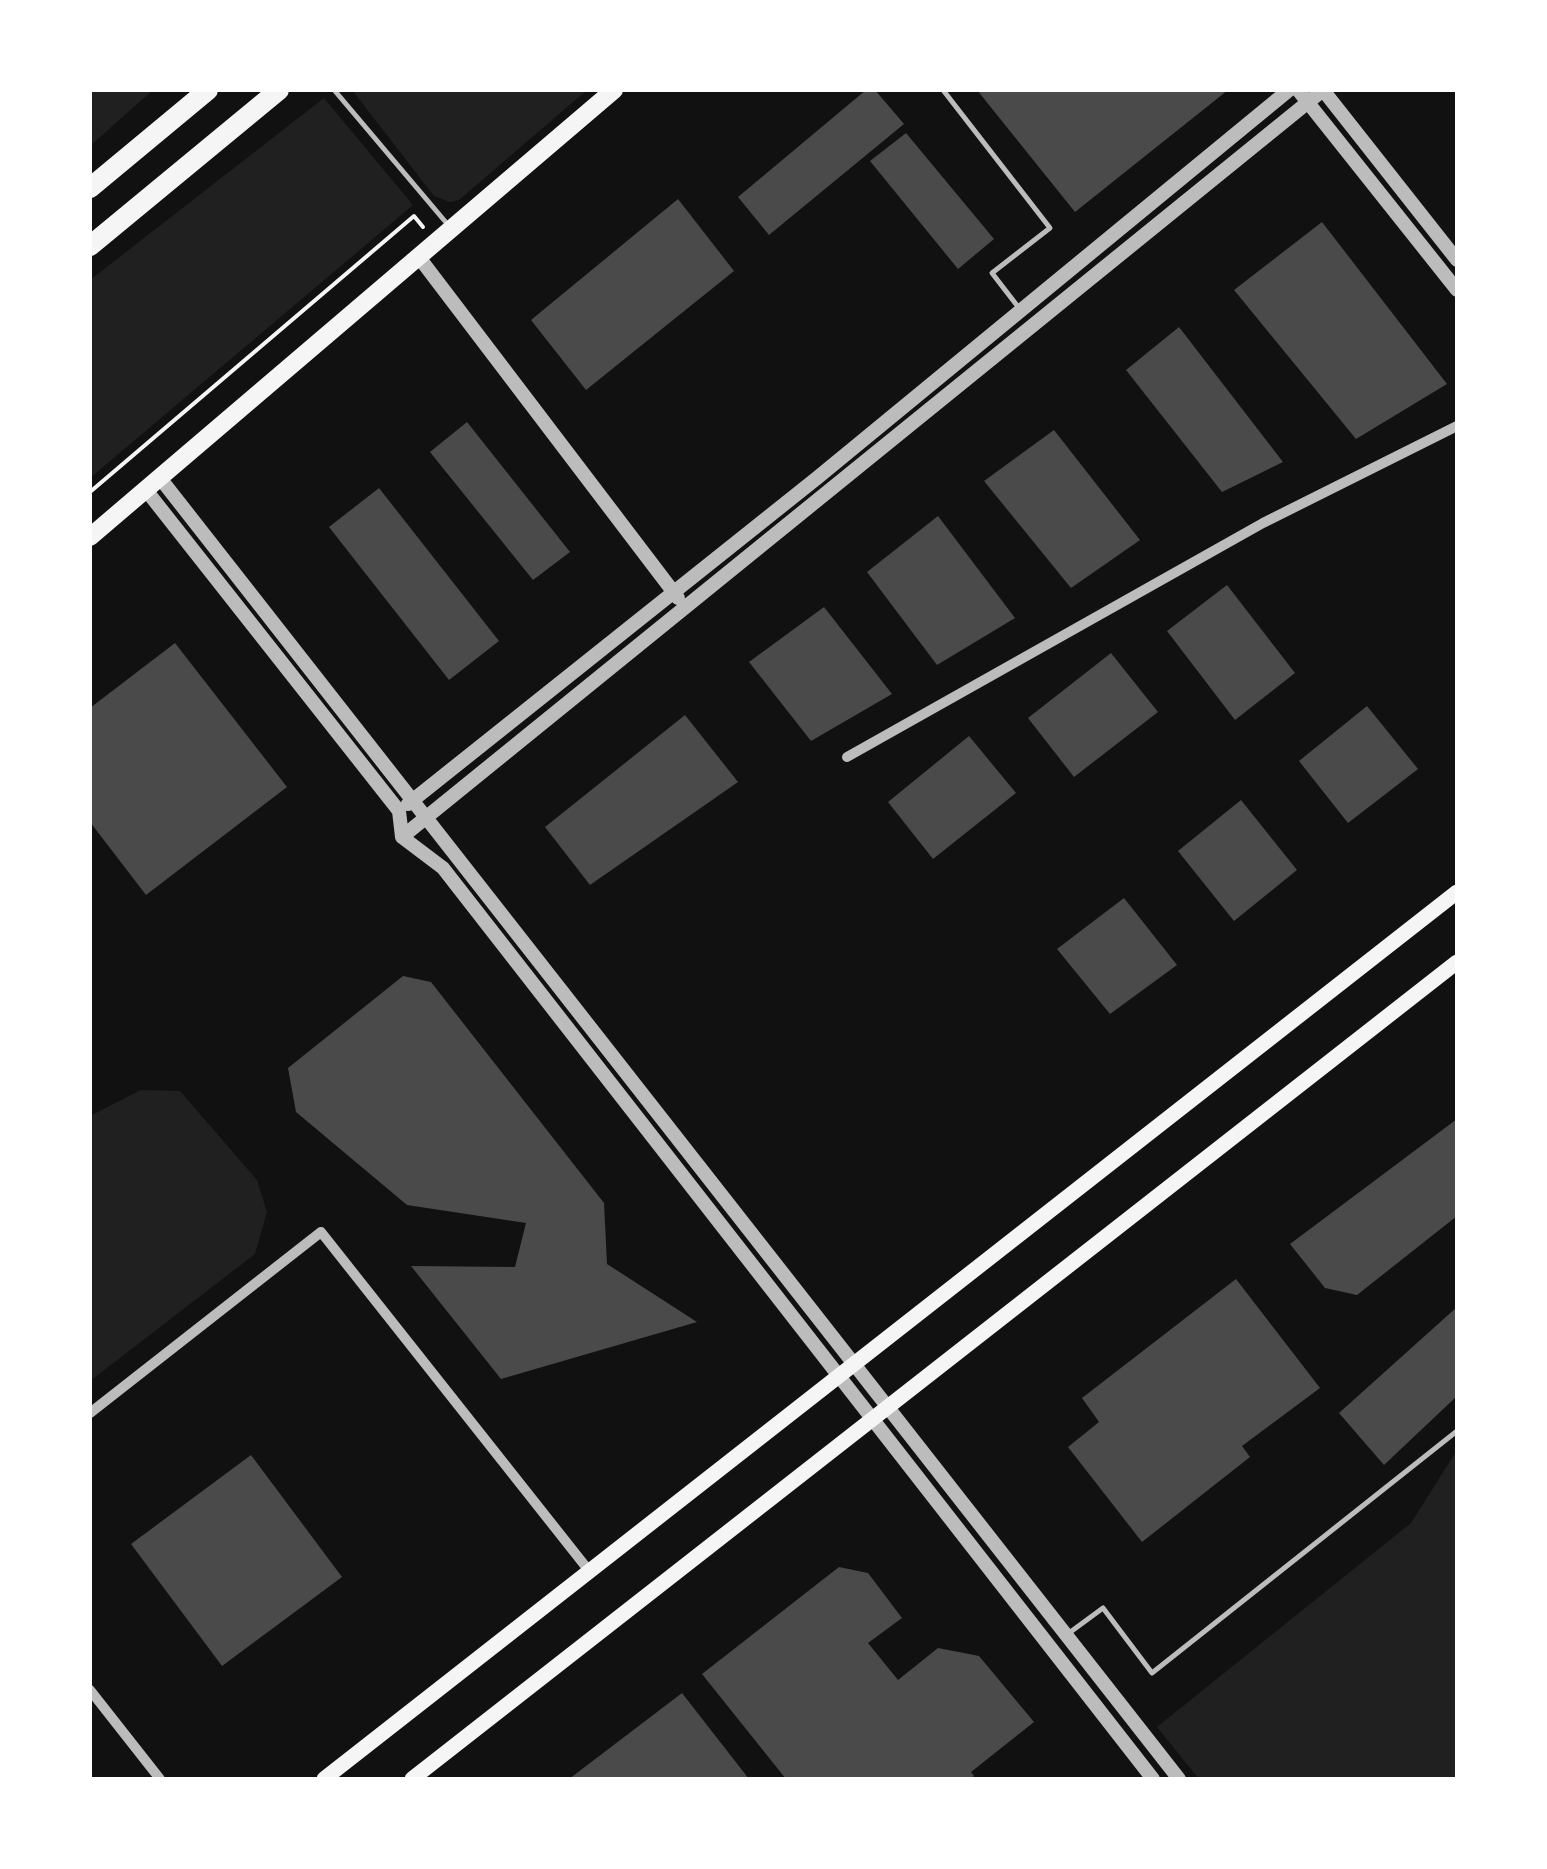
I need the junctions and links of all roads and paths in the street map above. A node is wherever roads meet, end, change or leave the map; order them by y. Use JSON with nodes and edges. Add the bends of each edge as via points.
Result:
{"nodes":[{"id":1,"x":208,"y":90,"type":"edge"},
{"id":2,"x":614,"y":90,"type":"edge"},
{"id":3,"x":943,"y":90,"type":"edge"},
{"id":4,"x":1289,"y":90,"type":"edge"},
{"id":5,"x":1323,"y":90,"type":"edge"},
{"id":6,"x":278,"y":91,"type":"edge"},
{"id":7,"x":335,"y":91,"type":"edge"},
{"id":8,"x":1303,"y":96,"type":"edge"},
{"id":9,"x":90,"y":188,"type":"edge"},
{"id":10,"x":451,"y":228,"type":"junction"},
{"id":11,"x":436,"y":241,"type":"junction"},
{"id":12,"x":90,"y":246,"type":"edge"},
{"id":13,"x":418,"y":256,"type":"junction"},
{"id":14,"x":1457,"y":260,"type":"edge"},
{"id":15,"x":1457,"y":290,"type":"edge"},
{"id":16,"x":1021,"y":310,"type":"junction"},
{"id":17,"x":1457,"y":426,"type":"edge"},
{"id":18,"x":153,"y":484,"type":"junction"},
{"id":19,"x":90,"y":492,"type":"edge"},
{"id":20,"x":90,"y":537,"type":"edge"},
{"id":21,"x":673,"y":592,"type":"junction"},
{"id":22,"x":686,"y":608,"type":"junction"},
{"id":23,"x":848,"y":757,"type":"dead end"},
{"id":24,"x":413,"y":800,"type":"junction"},
{"id":25,"x":399,"y":812,"type":"junction"},
{"id":26,"x":428,"y":818,"type":"junction"},
{"id":27,"x":402,"y":838,"type":"junction"},
{"id":28,"x":1457,"y":892,"type":"edge"},
{"id":29,"x":1457,"y":962,"type":"edge"},
{"id":30,"x":855,"y":1365,"type":"junction"},
{"id":31,"x":841,"y":1376,"type":"junction"},
{"id":32,"x":888,"y":1408,"type":"junction"},
{"id":33,"x":90,"y":1413,"type":"edge"},
{"id":34,"x":873,"y":1420,"type":"junction"},
{"id":35,"x":1457,"y":1431,"type":"edge"},
{"id":36,"x":590,"y":1572,"type":"junction"},
{"id":37,"x":1066,"y":1635,"type":"junction"},
{"id":38,"x":90,"y":1690,"type":"edge"},
{"id":39,"x":160,"y":1779,"type":"edge"},
{"id":40,"x":324,"y":1779,"type":"edge"},
{"id":41,"x":412,"y":1779,"type":"edge"},
{"id":42,"x":1153,"y":1779,"type":"edge"},
{"id":43,"x":1179,"y":1779,"type":"edge"}],
"edges":[{"from":1,"to":9,"type":"highway"},
{"from":2,"to":10,"type":"highway"},
{"from":3,"to":16,"type":"lane","via":[[1050,228],[992,273]]},
{"from":4,"to":16,"type":"street"},
{"from":5,"to":8,"type":"street"},
{"from":5,"to":14,"type":"street"},
{"from":6,"to":12,"type":"highway"},
{"from":7,"to":10,"type":"lane"},
{"from":8,"to":15,"type":"street"},
{"from":8,"to":22,"type":"street"},
{"from":10,"to":11,"type":"highway"},
{"from":11,"to":13,"type":"highway"},
{"from":11,"to":19,"type":"path","via":[[414,216]]},
{"from":13,"to":18,"type":"highway"},
{"from":13,"to":21,"type":"street"},
{"from":16,"to":21,"type":"street"},
{"from":17,"to":23,"type":"street","via":[[1263,523]]},
{"from":18,"to":20,"type":"highway"},
{"from":18,"to":24,"type":"street"},
{"from":18,"to":25,"type":"street"},
{"from":21,"to":22,"type":"street"},
{"from":21,"to":24,"type":"street"},
{"from":22,"to":26,"type":"street"},
{"from":24,"to":25,"type":"street"},
{"from":24,"to":26,"type":"street"},
{"from":25,"to":27,"type":"street"},
{"from":26,"to":27,"type":"street"},
{"from":26,"to":30,"type":"street"},
{"from":27,"to":31,"type":"street","via":[[443,868]]},
{"from":28,"to":30,"type":"main road"},
{"from":29,"to":32,"type":"main road"},
{"from":30,"to":31,"type":"main road"},
{"from":30,"to":32,"type":"street"},
{"from":31,"to":34,"type":"street"},
{"from":31,"to":36,"type":"main road"},
{"from":32,"to":34,"type":"main road"},
{"from":32,"to":37,"type":"street"},
{"from":33,"to":36,"type":"street","via":[[321,1232]]},
{"from":34,"to":41,"type":"main road"},
{"from":34,"to":42,"type":"street"},
{"from":35,"to":37,"type":"lane","via":[[1152,1673],[1103,1608]]},
{"from":36,"to":40,"type":"main road"},
{"from":37,"to":43,"type":"street"},
{"from":38,"to":39,"type":"street"}]}
